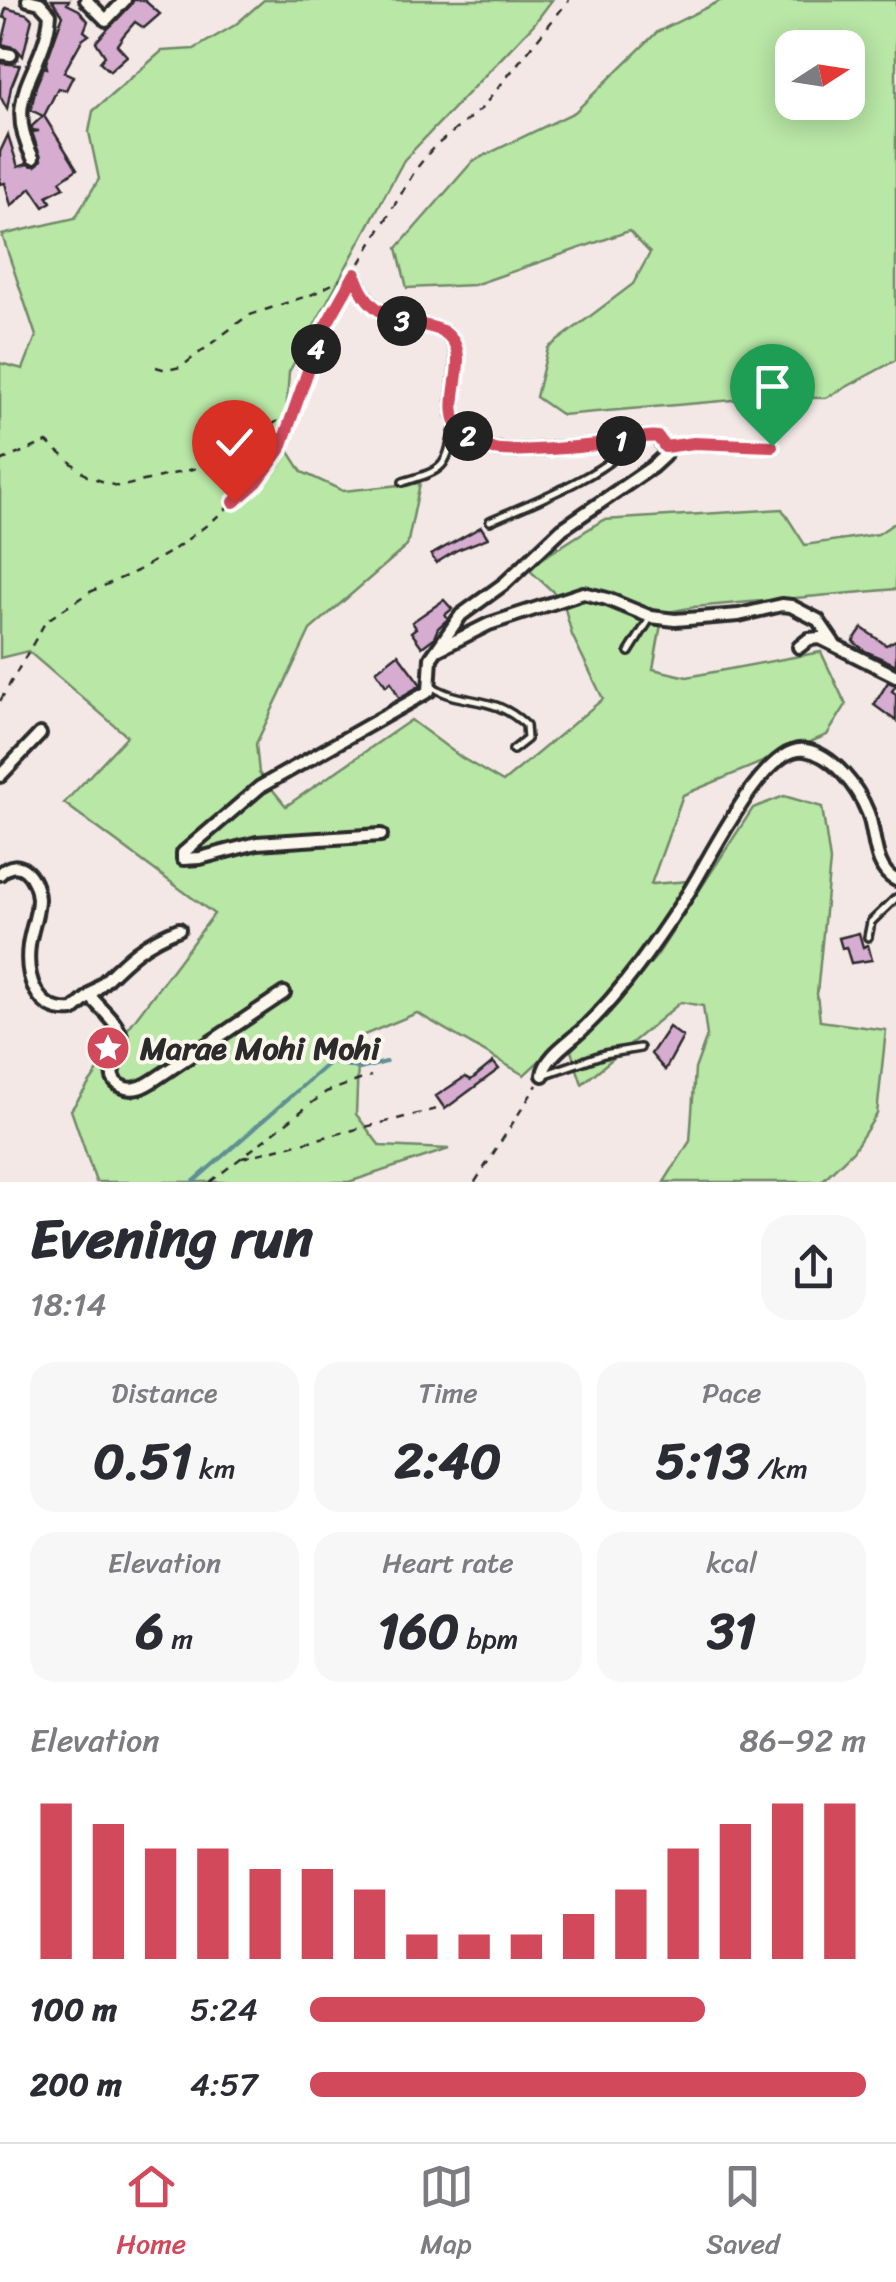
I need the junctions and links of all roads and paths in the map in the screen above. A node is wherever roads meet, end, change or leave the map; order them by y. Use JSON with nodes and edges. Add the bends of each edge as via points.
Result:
{"nodes":[{"id":1,"x":28,"y":0,"type":"edge"},
{"id":2,"x":86,"y":0,"type":"edge"},
{"id":3,"x":125,"y":0,"type":"edge"},
{"id":4,"x":569,"y":0,"type":"edge"},
{"id":5,"x":33,"y":158,"type":"dead end"},
{"id":6,"x":355,"y":273,"type":"junction"},
{"id":7,"x":156,"y":367,"type":"dead end"},
{"id":8,"x":294,"y":409,"type":"junction"},
{"id":9,"x":456,"y":420,"type":"junction"},
{"id":10,"x":628,"y":440,"type":"junction"},
{"id":11,"x":772,"y":446,"type":"dead end"},
{"id":12,"x":665,"y":447,"type":"junction"},
{"id":13,"x":0,"y":460,"type":"edge"},
{"id":14,"x":403,"y":482,"type":"dead end"},
{"id":15,"x":490,"y":520,"type":"dead end"},
{"id":16,"x":446,"y":614,"type":"dead end"},
{"id":17,"x":651,"y":617,"type":"junction"},
{"id":18,"x":459,"y":619,"type":"junction"},
{"id":19,"x":832,"y":642,"type":"junction"},
{"id":20,"x":799,"y":646,"type":"dead end"},
{"id":21,"x":435,"y":651,"type":"junction"},
{"id":22,"x":629,"y":652,"type":"dead end"},
{"id":23,"x":896,"y":676,"type":"edge"},
{"id":24,"x":430,"y":685,"type":"junction"},
{"id":25,"x":0,"y":702,"type":"edge"},
{"id":26,"x":40,"y":734,"type":"dead end"},
{"id":27,"x":513,"y":750,"type":"dead end"},
{"id":28,"x":0,"y":776,"type":"edge"},
{"id":29,"x":381,"y":835,"type":"dead end"},
{"id":30,"x":0,"y":874,"type":"edge"},
{"id":31,"x":896,"y":880,"type":"edge"},
{"id":32,"x":896,"y":898,"type":"edge"},
{"id":33,"x":180,"y":929,"type":"dead end"},
{"id":34,"x":868,"y":937,"type":"dead end"},
{"id":35,"x":284,"y":993,"type":"dead end"},
{"id":36,"x":90,"y":996,"type":"junction"},
{"id":37,"x":640,"y":1048,"type":"dead end"},
{"id":38,"x":544,"y":1075,"type":"junction"},
{"id":39,"x":371,"y":1076,"type":"dead end"},
{"id":40,"x":438,"y":1110,"type":"dead end"},
{"id":41,"x":242,"y":1158,"type":"junction"},
{"id":42,"x":210,"y":1182,"type":"edge"},
{"id":43,"x":474,"y":1182,"type":"edge"}],
"edges":[{"from":1,"to":5,"type":"street","via":[[50,14],[22,99],[21,135]]},
{"from":2,"to":3,"type":"street","via":[[106,20]]},
{"from":4,"to":6,"type":"path","via":[[482,108],[432,148]]},
{"from":6,"to":7,"type":"path","via":[[247,316],[181,366]]},
{"from":6,"to":8,"type":"path","via":[[321,334]]},
{"from":6,"to":9,"type":"street","via":[[378,312],[442,330],[455,342]]},
{"from":8,"to":13,"type":"path","via":[[218,463],[119,488],[88,476],[47,442]]},
{"from":8,"to":25,"type":"path","via":[[280,450],[257,482],[174,550],[46,621]]},
{"from":9,"to":10,"type":"street","via":[[485,448],[500,450]]},
{"from":9,"to":14,"type":"lane","via":[[438,471]]},
{"from":10,"to":12,"type":"street","via":[[658,437]]},
{"from":10,"to":15,"type":"lane","via":[[625,451],[595,470]]},
{"from":11,"to":12,"type":"path"},
{"from":12,"to":18,"type":"street","via":[[652,467],[562,529]]},
{"from":16,"to":18,"type":"lane"},
{"from":17,"to":19,"type":"street","via":[[739,615],[782,605],[810,614]]},
{"from":17,"to":21,"type":"street","via":[[583,593],[489,624]]},
{"from":17,"to":22,"type":"lane"},
{"from":18,"to":21,"type":"street"},
{"from":19,"to":20,"type":"street","via":[[809,639]]},
{"from":19,"to":23,"type":"street"},
{"from":21,"to":24,"type":"street"},
{"from":24,"to":27,"type":"lane","via":[[488,701],[521,720],[527,739]]},
{"from":24,"to":29,"type":"street","via":[[422,697],[260,787],[183,852],[183,859],[257,842]]},
{"from":26,"to":28,"type":"street"},
{"from":30,"to":36,"type":"street","via":[[24,868],[37,890],[28,948],[36,994],[58,1011],[73,1010]]},
{"from":31,"to":38,"type":"street","via":[[886,873],[868,812],[844,775],[804,749],[788,752],[758,777],[644,960],[549,1061]]},
{"from":32,"to":34,"type":"lane","via":[[871,922]]},
{"from":33,"to":36,"type":"street","via":[[135,950]]},
{"from":35,"to":36,"type":"street","via":[[154,1080],[131,1088],[112,1076],[120,1035]]},
{"from":37,"to":38,"type":"lane"},
{"from":38,"to":43,"type":"path"},
{"from":39,"to":41,"type":"path","via":[[326,1092]]},
{"from":40,"to":41,"type":"path"},
{"from":41,"to":42,"type":"path"}]}
